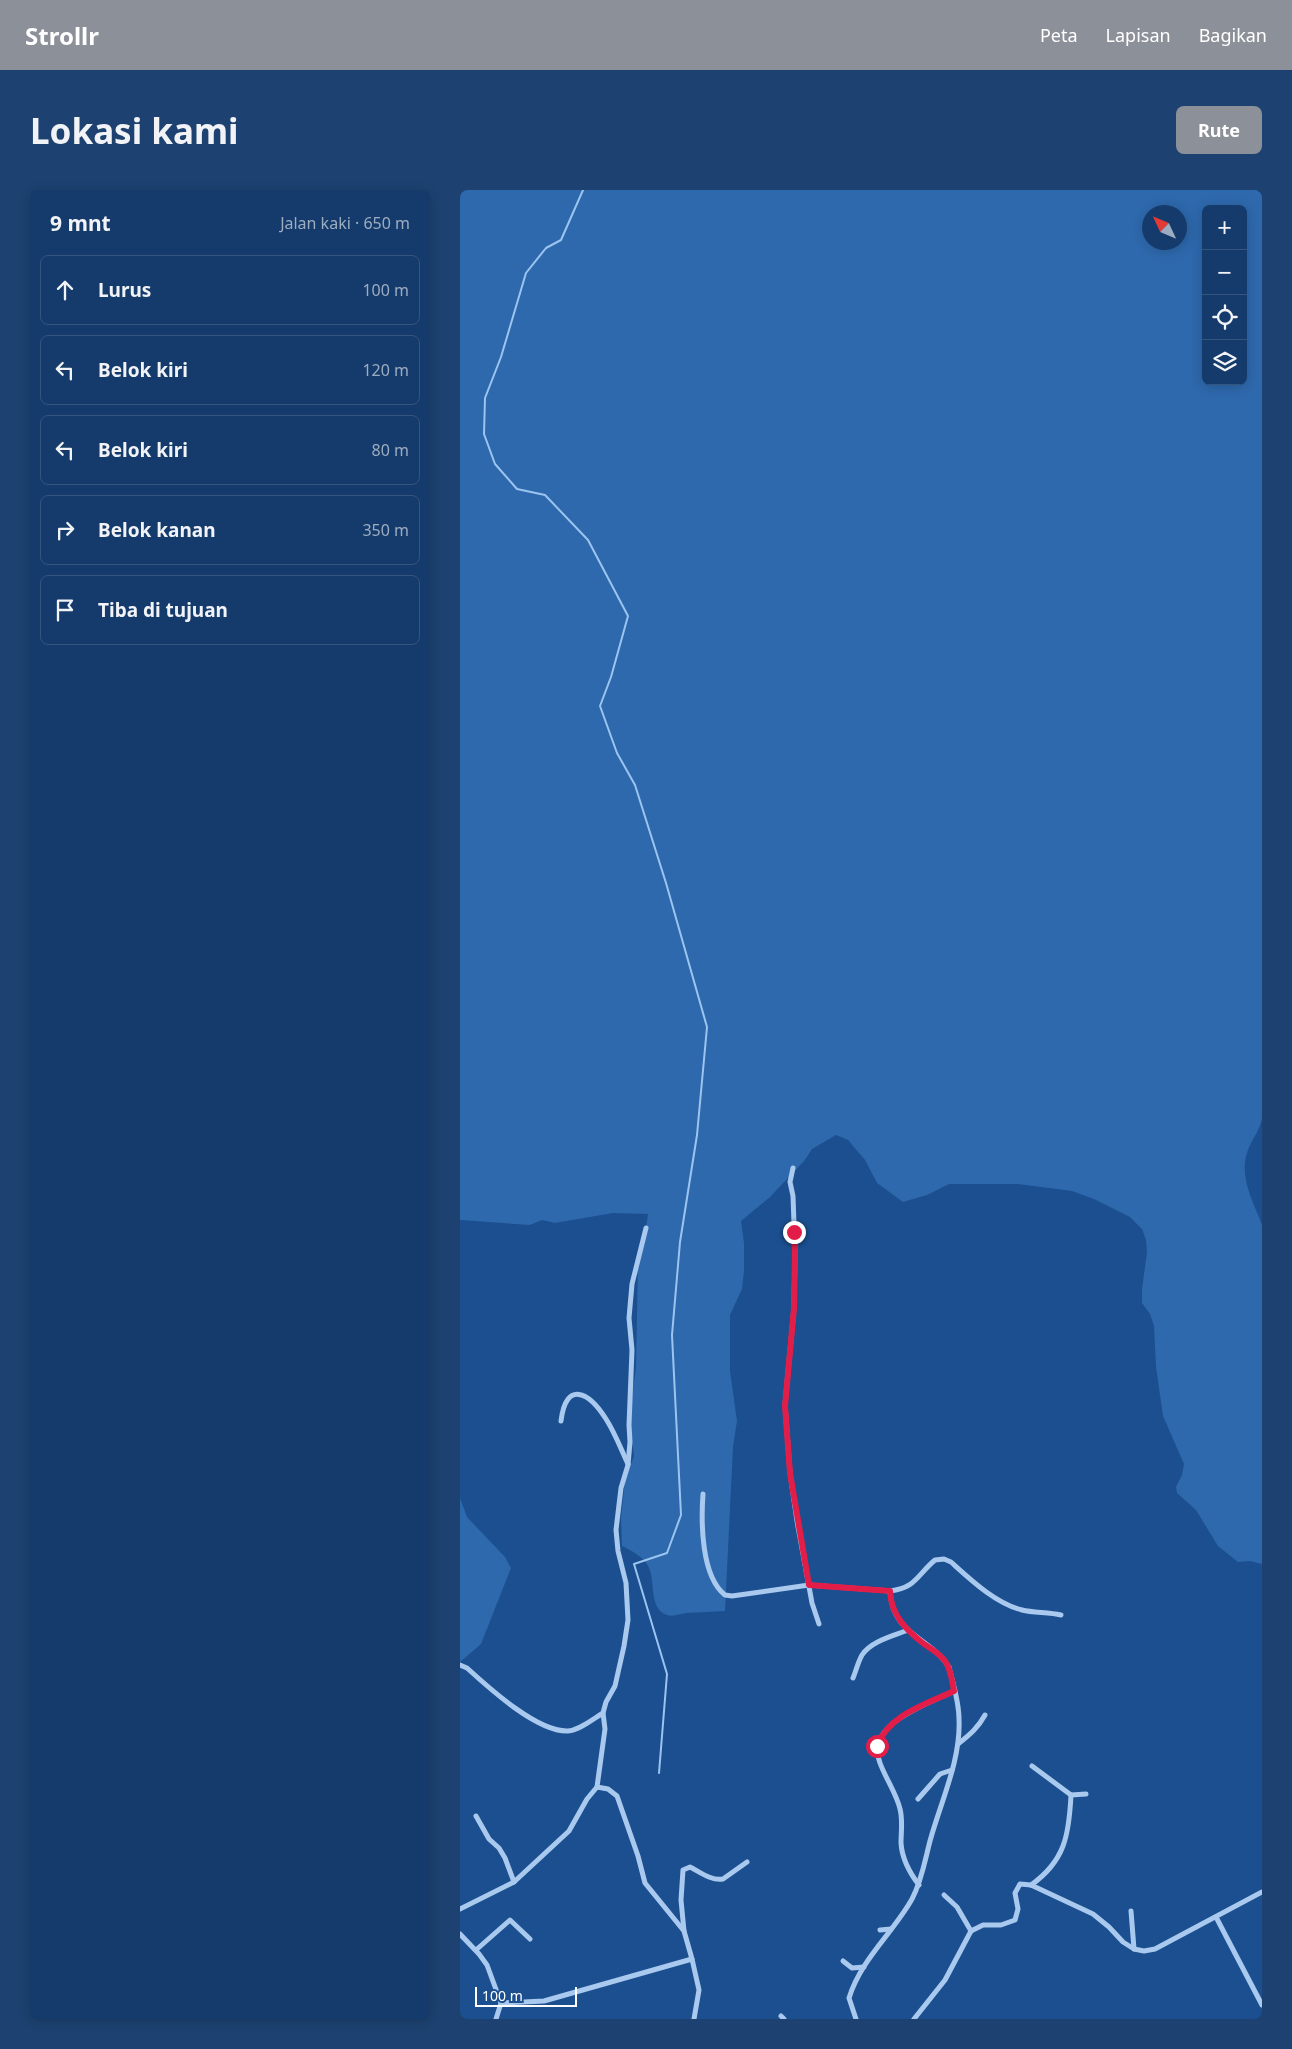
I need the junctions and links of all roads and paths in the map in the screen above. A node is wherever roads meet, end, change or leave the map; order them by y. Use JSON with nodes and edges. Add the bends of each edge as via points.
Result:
{"nodes":[{"id":1,"x":793,"y":1168,"type":"dead end"},
{"id":2,"x":646,"y":1228,"type":"dead end"},
{"id":3,"x":561,"y":1421,"type":"dead end"},
{"id":4,"x":628,"y":1465,"type":"junction"},
{"id":5,"x":703,"y":1494,"type":"dead end"},
{"id":6,"x":809,"y":1585,"type":"junction"},
{"id":7,"x":890,"y":1591,"type":"junction"},
{"id":8,"x":1061,"y":1615,"type":"dead end"},
{"id":9,"x":819,"y":1624,"type":"dead end"},
{"id":10,"x":908,"y":1630,"type":"junction"},
{"id":11,"x":460,"y":1665,"type":"edge"},
{"id":12,"x":853,"y":1678,"type":"dead end"},
{"id":13,"x":954,"y":1691,"type":"junction"},
{"id":14,"x":603,"y":1713,"type":"junction"},
{"id":15,"x":985,"y":1716,"type":"dead end"},
{"id":16,"x":958,"y":1744,"type":"junction"},
{"id":17,"x":1032,"y":1766,"type":"dead end"},
{"id":18,"x":952,"y":1770,"type":"junction"},
{"id":19,"x":597,"y":1787,"type":"junction"},
{"id":20,"x":1086,"y":1794,"type":"dead end"},
{"id":21,"x":1071,"y":1795,"type":"junction"},
{"id":22,"x":918,"y":1798,"type":"dead end"},
{"id":23,"x":476,"y":1816,"type":"dead end"},
{"id":24,"x":747,"y":1862,"type":"dead end"},
{"id":25,"x":514,"y":1882,"type":"junction"},
{"id":26,"x":1031,"y":1884,"type":"junction"},
{"id":27,"x":919,"y":1885,"type":"junction"},
{"id":28,"x":1262,"y":1892,"type":"edge"},
{"id":29,"x":944,"y":1895,"type":"dead end"},
{"id":30,"x":460,"y":1908,"type":"edge"},
{"id":31,"x":1131,"y":1911,"type":"dead end"},
{"id":32,"x":1216,"y":1917,"type":"junction"},
{"id":33,"x":891,"y":1929,"type":"junction"},
{"id":34,"x":880,"y":1930,"type":"dead end"},
{"id":35,"x":970,"y":1931,"type":"junction"},
{"id":36,"x":684,"y":1932,"type":"junction"},
{"id":37,"x":460,"y":1934,"type":"edge"},
{"id":38,"x":530,"y":1939,"type":"dead end"},
{"id":39,"x":1134,"y":1949,"type":"junction"},
{"id":40,"x":476,"y":1950,"type":"junction"},
{"id":41,"x":692,"y":1959,"type":"junction"},
{"id":42,"x":843,"y":1961,"type":"dead end"},
{"id":43,"x":864,"y":1967,"type":"junction"},
{"id":44,"x":501,"y":2004,"type":"junction"},
{"id":45,"x":1262,"y":2005,"type":"edge"},
{"id":46,"x":496,"y":2019,"type":"edge"},
{"id":47,"x":694,"y":2019,"type":"edge"},
{"id":48,"x":856,"y":2019,"type":"edge"},
{"id":49,"x":914,"y":2019,"type":"edge"}],
"edges":[{"from":1,"to":6,"type":"street","via":[[790,1182],[795,1252],[794,1308],[785,1406],[790,1473]]},
{"from":2,"to":4,"type":"street","via":[[632,1284],[629,1318],[632,1376]]},
{"from":3,"to":4,"type":"street","via":[[570,1396],[574,1393],[589,1399],[606,1419]]},
{"from":4,"to":14,"type":"street","via":[[621,1488],[616,1530],[626,1583],[628,1620],[615,1686]]},
{"from":5,"to":6,"type":"street","via":[[702,1531],[712,1579],[720,1591],[732,1596]]},
{"from":6,"to":7,"type":"street"},
{"from":6,"to":9,"type":"street"},
{"from":7,"to":8,"type":"street","via":[[912,1585],[935,1560],[944,1559],[1008,1604],[1022,1610]]},
{"from":7,"to":10,"type":"street","via":[[894,1613]]},
{"from":10,"to":12,"type":"street","via":[[867,1649]]},
{"from":10,"to":13,"type":"street","via":[[944,1659]]},
{"from":11,"to":14,"type":"street","via":[[503,1700],[558,1730],[576,1729]]},
{"from":13,"to":16,"type":"street","via":[[960,1720]]},
{"from":13,"to":27,"type":"street","via":[[898,1719],[884,1732],[877,1746],[880,1763],[900,1808],[903,1854],[908,1870]]},
{"from":14,"to":19,"type":"street","via":[[605,1729]]},
{"from":15,"to":16,"type":"street","via":[[981,1724]]},
{"from":16,"to":18,"type":"street"},
{"from":17,"to":21,"type":"street"},
{"from":18,"to":22,"type":"street","via":[[940,1774]]},
{"from":18,"to":27,"type":"street"},
{"from":19,"to":25,"type":"street","via":[[569,1830]]},
{"from":19,"to":36,"type":"street","via":[[608,1789],[617,1796],[645,1883]]},
{"from":20,"to":21,"type":"street"},
{"from":21,"to":26,"type":"street","via":[[1070,1817],[1061,1854],[1044,1875]]},
{"from":23,"to":25,"type":"street","via":[[505,1858]]},
{"from":24,"to":36,"type":"street","via":[[718,1880],[690,1867],[683,1870]]},
{"from":25,"to":30,"type":"street"},
{"from":26,"to":35,"type":"street","via":[[1020,1884],[1016,1889],[1018,1909],[1015,1920],[1001,1925],[983,1925]]},
{"from":26,"to":39,"type":"street","via":[[1093,1914]]},
{"from":27,"to":33,"type":"street"},
{"from":28,"to":32,"type":"street"},
{"from":29,"to":35,"type":"street","via":[[957,1907]]},
{"from":31,"to":39,"type":"street"},
{"from":32,"to":39,"type":"street","via":[[1154,1949],[1144,1952]]},
{"from":32,"to":45,"type":"street"},
{"from":33,"to":34,"type":"street"},
{"from":33,"to":43,"type":"street"},
{"from":35,"to":49,"type":"street","via":[[946,1980]]},
{"from":36,"to":41,"type":"street"},
{"from":37,"to":40,"type":"street"},
{"from":38,"to":40,"type":"street","via":[[510,1920]]},
{"from":40,"to":44,"type":"street","via":[[487,1966]]},
{"from":41,"to":44,"type":"street","via":[[544,2001]]},
{"from":41,"to":47,"type":"street","via":[[699,1990]]},
{"from":42,"to":43,"type":"street","via":[[852,1968]]},
{"from":43,"to":48,"type":"street","via":[[849,1998]]},
{"from":44,"to":46,"type":"street"}]}
